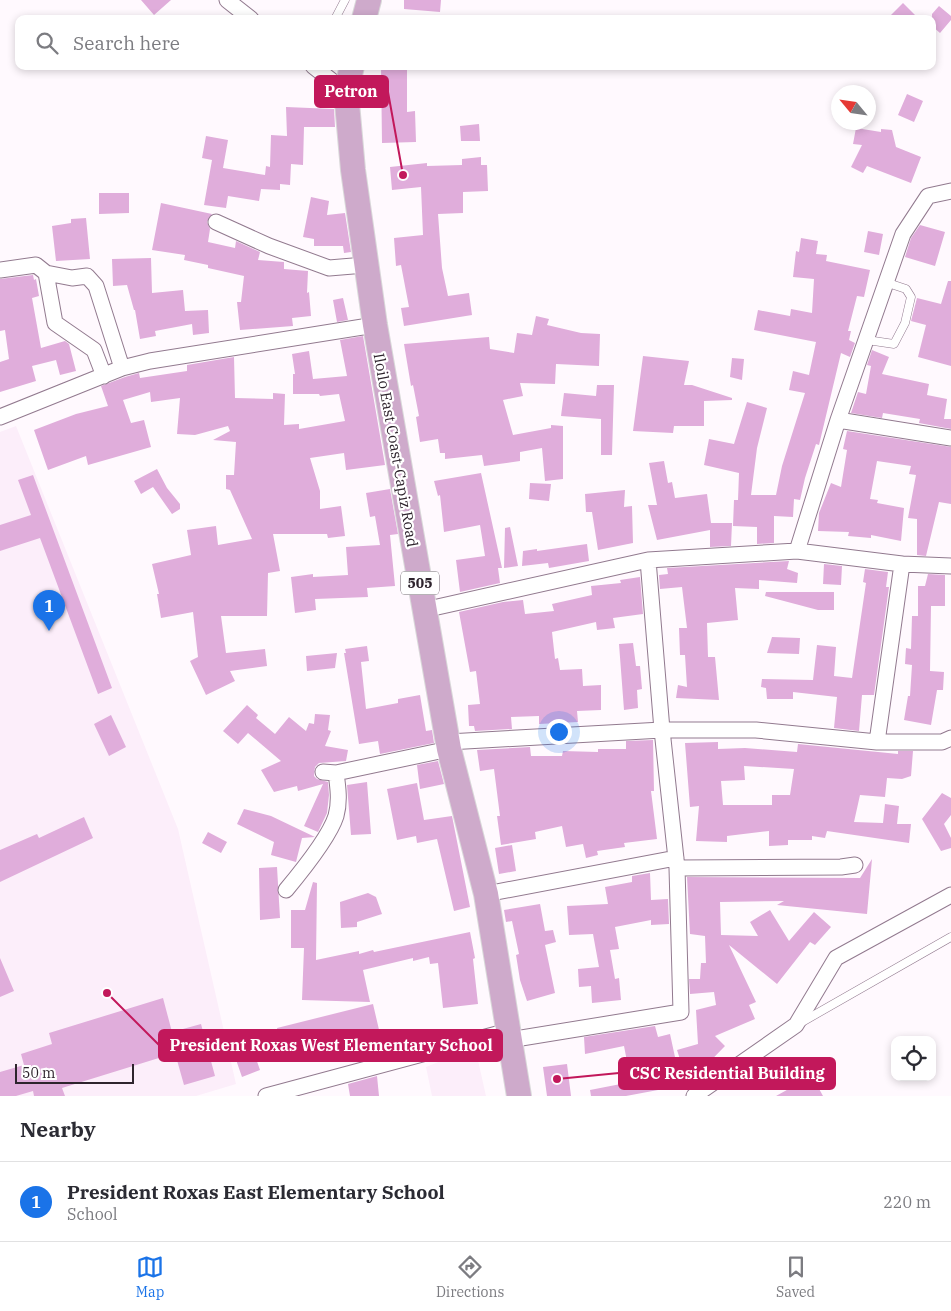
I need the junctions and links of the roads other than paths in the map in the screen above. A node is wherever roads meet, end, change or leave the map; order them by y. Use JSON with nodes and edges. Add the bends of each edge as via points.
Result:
{"nodes":[{"id":1,"x":227,"y":0,"type":"edge"},
{"id":2,"x":345,"y":0,"type":"edge"},
{"id":3,"x":369,"y":0,"type":"edge"},
{"id":4,"x":246,"y":15,"type":"edge"},
{"id":5,"x":337,"y":15,"type":"edge"},
{"id":6,"x":365,"y":15,"type":"edge"},
{"id":7,"x":318,"y":70,"type":"edge"},
{"id":8,"x":351,"y":70,"type":"edge"},
{"id":9,"x":346,"y":92,"type":"junction"},
{"id":10,"x":951,"y":191,"type":"edge"},
{"id":11,"x":216,"y":222,"type":"dead end"},
{"id":12,"x":366,"y":265,"type":"junction"},
{"id":13,"x":0,"y":270,"type":"edge"},
{"id":14,"x":46,"y":273,"type":"junction"},
{"id":15,"x":885,"y":282,"type":"junction"},
{"id":16,"x":375,"y":325,"type":"junction"},
{"id":17,"x":867,"y":340,"type":"junction"},
{"id":18,"x":122,"y":368,"type":"junction"},
{"id":19,"x":104,"y":376,"type":"junction"},
{"id":20,"x":0,"y":417,"type":"edge"},
{"id":21,"x":838,"y":420,"type":"junction"},
{"id":22,"x":951,"y":438,"type":"edge"},
{"id":23,"x":797,"y":551,"type":"junction"},
{"id":24,"x":648,"y":560,"type":"junction"},
{"id":25,"x":902,"y":564,"type":"junction"},
{"id":26,"x":951,"y":566,"type":"edge"},
{"id":27,"x":424,"y":610,"type":"junction"},
{"id":28,"x":662,"y":730,"type":"junction"},
{"id":29,"x":951,"y":738,"type":"edge"},
{"id":30,"x":877,"y":742,"type":"junction"},
{"id":31,"x":448,"y":745,"type":"junction"},
{"id":32,"x":677,"y":863,"type":"junction"},
{"id":33,"x":855,"y":865,"type":"dead end"},
{"id":34,"x":286,"y":890,"type":"dead end"},
{"id":35,"x":486,"y":894,"type":"junction"},
{"id":36,"x":951,"y":895,"type":"edge"},
{"id":37,"x":951,"y":937,"type":"edge"},
{"id":38,"x":796,"y":1025,"type":"junction"},
{"id":39,"x":508,"y":1036,"type":"junction"},
{"id":40,"x":266,"y":1096,"type":"edge"},
{"id":41,"x":519,"y":1096,"type":"edge"},
{"id":42,"x":694,"y":1096,"type":"edge"}],
"edges":[{"from":1,"to":4,"type":"street"},
{"from":2,"to":5,"type":"lane"},
{"from":3,"to":6,"type":"main road"},
{"from":7,"to":9,"type":"street"},
{"from":8,"to":9,"type":"main road","name":"Iloilo East Coast-Capiz Road","number":"505"},
{"from":9,"to":12,"type":"main road","name":"Iloilo East Coast-Capiz Road","number":"505","via":[[352,170]]},
{"from":10,"to":15,"type":"street","via":[[928,196],[902,234]]},
{"from":11,"to":12,"type":"street","via":[[329,268]]},
{"from":12,"to":16,"type":"main road","name":"Iloilo East Coast-Capiz Road","number":"505"},
{"from":13,"to":14,"type":"street","via":[[36,265]]},
{"from":14,"to":18,"type":"street","via":[[72,278],[87,276],[96,286]]},
{"from":14,"to":19,"type":"street","via":[[56,323],[94,350]]},
{"from":15,"to":17,"type":"street"},
{"from":15,"to":17,"type":"lane","via":[[906,289],[911,297],[905,323],[894,344]]},
{"from":16,"to":18,"type":"street"},
{"from":16,"to":27,"type":"main road","name":"Iloilo East Coast-Capiz Road","number":"505"},
{"from":17,"to":21,"type":"street"},
{"from":18,"to":19,"type":"street"},
{"from":19,"to":20,"type":"street"},
{"from":21,"to":22,"type":"street"},
{"from":21,"to":23,"type":"street"},
{"from":23,"to":24,"type":"street"},
{"from":23,"to":25,"type":"street"},
{"from":24,"to":27,"type":"street"},
{"from":24,"to":28,"type":"street"},
{"from":25,"to":26,"type":"street"},
{"from":25,"to":30,"type":"street"},
{"from":27,"to":31,"type":"main road","name":"Iloilo East Coast-Capiz Road","number":"505"},
{"from":28,"to":30,"type":"street","via":[[756,730]]},
{"from":28,"to":31,"type":"street"},
{"from":28,"to":32,"type":"street"},
{"from":29,"to":30,"type":"street","via":[[942,742]]},
{"from":31,"to":34,"type":"street","via":[[329,772],[339,797],[336,816],[308,864]]},
{"from":31,"to":35,"type":"main road","name":"Iloilo East Coast-Capiz Road","number":"505"},
{"from":32,"to":33,"type":"street"},
{"from":32,"to":35,"type":"street"},
{"from":32,"to":39,"type":"street","via":[[682,1012]]},
{"from":35,"to":39,"type":"main road","name":"Iloilo East Coast-Capiz Road","number":"505"},
{"from":36,"to":38,"type":"street","via":[[836,958]]},
{"from":37,"to":38,"type":"lane"},
{"from":38,"to":42,"type":"street"},
{"from":39,"to":40,"type":"street"},
{"from":39,"to":41,"type":"main road","name":"Iloilo East Coast-Capiz Road","number":"505"}]}
